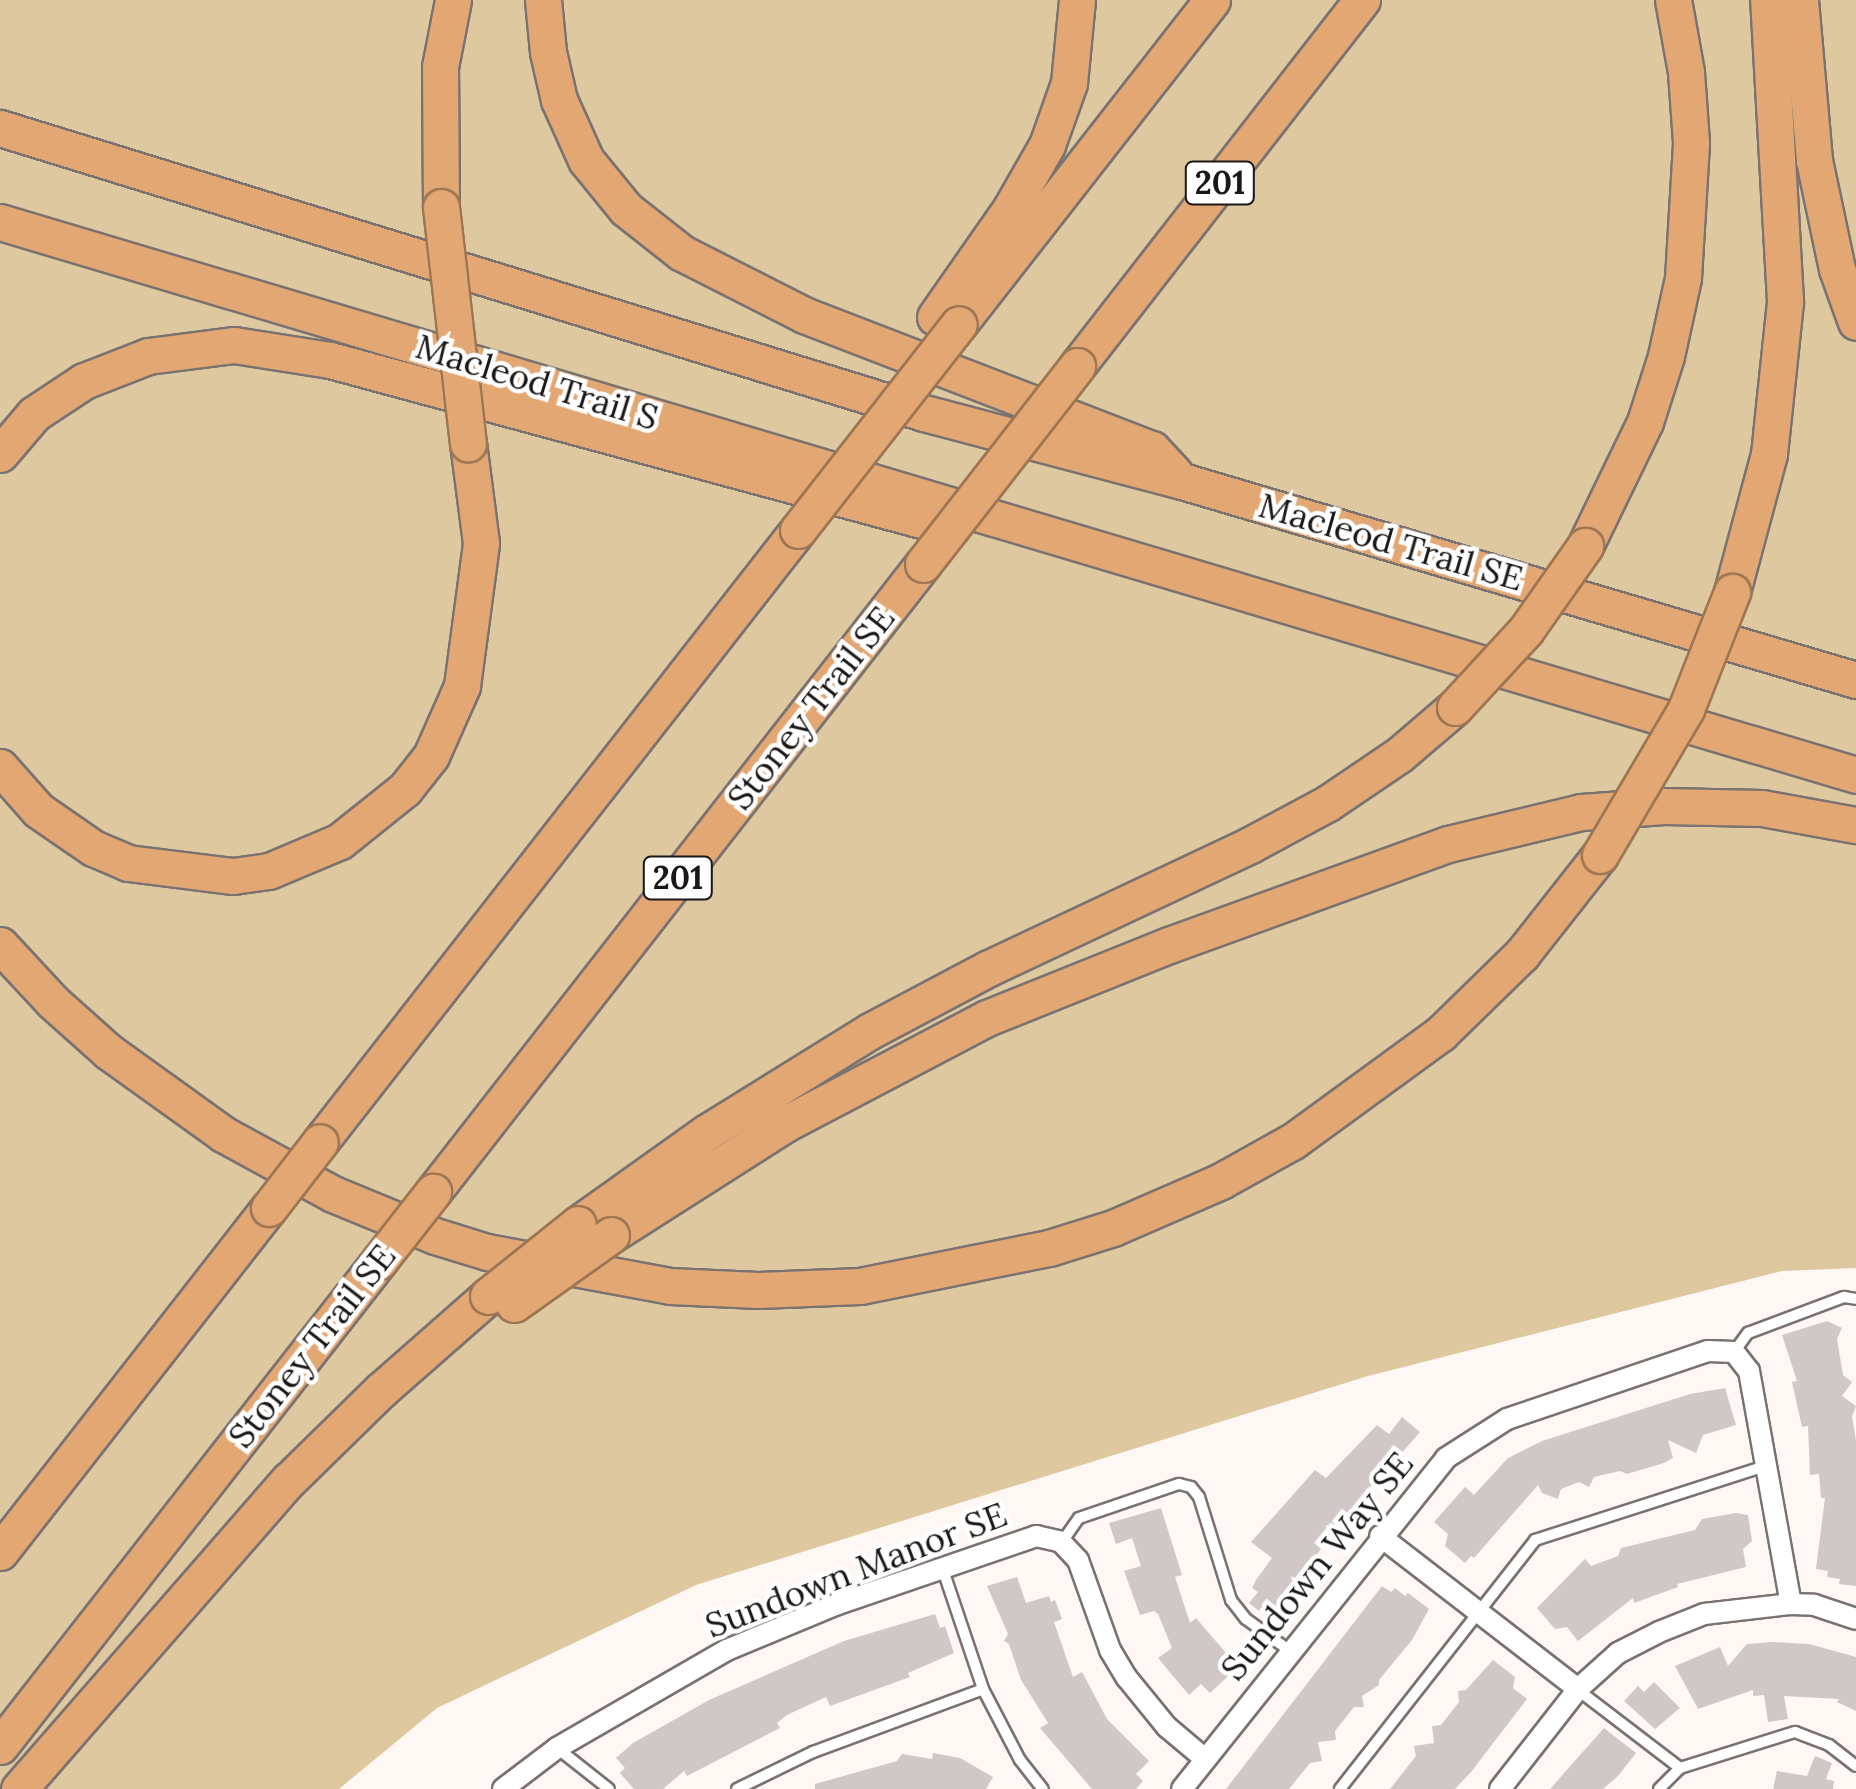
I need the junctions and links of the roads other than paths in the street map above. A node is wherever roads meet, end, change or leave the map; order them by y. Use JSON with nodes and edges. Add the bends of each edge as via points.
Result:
{"nodes":[{"id":1,"x":453,"y":0,"type":"edge"},
{"id":2,"x":544,"y":0,"type":"edge"},
{"id":3,"x":1077,"y":0,"type":"edge"},
{"id":4,"x":1212,"y":0,"type":"edge"},
{"id":5,"x":1362,"y":0,"type":"edge"},
{"id":6,"x":1674,"y":0,"type":"edge"},
{"id":7,"x":1768,"y":0,"type":"edge"},
{"id":8,"x":1800,"y":0,"type":"edge"},
{"id":9,"x":0,"y":128,"type":"edge"},
{"id":10,"x":0,"y":222,"type":"edge"},
{"id":11,"x":947,"y":320,"type":"junction"},
{"id":12,"x":1856,"y":322,"type":"edge"},
{"id":13,"x":0,"y":454,"type":"edge"},
{"id":14,"x":1182,"y":481,"type":"junction"},
{"id":15,"x":1074,"y":544,"type":"junction"},
{"id":16,"x":1856,"y":680,"type":"edge"},
{"id":17,"x":0,"y":767,"type":"edge"},
{"id":18,"x":1856,"y":775,"type":"edge"},
{"id":19,"x":1856,"y":825,"type":"edge"},
{"id":20,"x":0,"y":944,"type":"edge"},
{"id":21,"x":1856,"y":1299,"type":"edge"},
{"id":22,"x":501,"y":1300,"type":"junction"},
{"id":23,"x":1734,"y":1352,"type":"junction"},
{"id":24,"x":1769,"y":1465,"type":"junction"},
{"id":25,"x":1380,"y":1536,"type":"junction"},
{"id":26,"x":1061,"y":1542,"type":"junction"},
{"id":27,"x":0,"y":1552,"type":"edge"},
{"id":28,"x":943,"y":1570,"type":"junction"},
{"id":29,"x":1791,"y":1604,"type":"junction"},
{"id":30,"x":1477,"y":1613,"type":"junction"},
{"id":31,"x":1856,"y":1619,"type":"edge"},
{"id":32,"x":1290,"y":1650,"type":"junction"},
{"id":33,"x":982,"y":1690,"type":"junction"},
{"id":34,"x":1578,"y":1690,"type":"junction"},
{"id":35,"x":0,"y":1746,"type":"edge"},
{"id":36,"x":557,"y":1748,"type":"junction"},
{"id":37,"x":1205,"y":1759,"type":"junction"},
{"id":38,"x":1856,"y":1766,"type":"edge"},
{"id":39,"x":1680,"y":1768,"type":"junction"},
{"id":40,"x":19,"y":1789,"type":"edge"},
{"id":41,"x":503,"y":1789,"type":"edge"},
{"id":42,"x":609,"y":1789,"type":"edge"},
{"id":43,"x":737,"y":1789,"type":"edge"},
{"id":44,"x":1043,"y":1789,"type":"edge"},
{"id":45,"x":1182,"y":1789,"type":"edge"},
{"id":46,"x":1340,"y":1789,"type":"edge"},
{"id":47,"x":1500,"y":1789,"type":"edge"},
{"id":48,"x":1660,"y":1789,"type":"edge"}],
"edges":[{"from":1,"to":17,"type":"highway","bridge":true,"via":[[440,67],[441,207],[481,543],[462,686],[431,756],[405,790],[340,840],[269,871],[233,876],[128,863],[38,810]]},
{"from":2,"to":14,"type":"highway","via":[[559,100],[586,160],[626,209],[682,253],[804,315],[1152,449]]},
{"from":3,"to":11,"type":"highway","via":[[1069,84],[1047,145]]},
{"from":4,"to":11,"type":"highway"},
{"from":5,"to":35,"type":"highway","name":"Stoney Trail SE","number":"201","bridge":true},
{"from":6,"to":22,"type":"highway","bridge":true,"via":[[1691,142],[1682,278],[1651,406],[1616,489],[1526,630],[1454,707],[1328,803],[882,1024],[741,1109],[578,1224]]},
{"from":7,"to":20,"type":"highway","bridge":true,"via":[[1784,319],[1769,454],[1732,592],[1686,709],[1600,855],[1522,954],[1441,1033],[1293,1141],[1221,1181],[1049,1248],[860,1286],[670,1286],[487,1252],[333,1194],[223,1134],[109,1052]]},
{"from":8,"to":12,"type":"highway","via":[[1814,160],[1837,269]]},
{"from":9,"to":14,"type":"highway","name":"Macleod Trail SE","via":[[924,413]]},
{"from":10,"to":15,"type":"highway","name":"Macleod Trail S"},
{"from":11,"to":27,"type":"highway","bridge":true,"via":[[830,489]]},
{"from":13,"to":15,"type":"highway","via":[[34,414],[84,381],[148,356],[234,345],[330,360],[896,516],[1000,539]]},
{"from":14,"to":16,"type":"highway","name":"Macleod Trail SE"},
{"from":15,"to":18,"type":"highway"},
{"from":19,"to":22,"type":"highway","bridge":true,"via":[[1762,808],[1664,806],[1581,812],[1448,844],[987,1018],[785,1124]]},
{"from":21,"to":23,"type":"lane","via":[[1844,1296],[1748,1333]]},
{"from":22,"to":40,"type":"highway","via":[[289,1480]]},
{"from":23,"to":24,"type":"street","via":[[1749,1371]]},
{"from":23,"to":25,"type":"street","name":"Sundown Way SE","via":[[1708,1351],[1485,1430],[1430,1474]]},
{"from":24,"to":29,"type":"street"},
{"from":24,"to":30,"type":"lane","via":[[1536,1540]]},
{"from":25,"to":30,"type":"street"},
{"from":25,"to":32,"type":"street","name":"Sundown Way SE"},
{"from":26,"to":28,"type":"street","name":"Sundown Manor SE","via":[[1036,1536]]},
{"from":26,"to":32,"type":"lane","via":[[1079,1518],[1179,1484],[1191,1487],[1230,1600]]},
{"from":26,"to":37,"type":"street","name":"Sundown Manor SE","via":[[1078,1560],[1127,1678],[1167,1727]]},
{"from":28,"to":33,"type":"lane"},
{"from":28,"to":36,"type":"street","name":"Sundown Manor SE","via":[[834,1605],[727,1650]]},
{"from":29,"to":31,"type":"street"},
{"from":29,"to":34,"type":"street","via":[[1704,1614],[1659,1632],[1618,1653]]},
{"from":30,"to":34,"type":"street"},
{"from":30,"to":46,"type":"lane"},
{"from":32,"to":37,"type":"street","name":"Sundown Way SE"},
{"from":33,"to":43,"type":"lane","via":[[813,1752]]},
{"from":33,"to":44,"type":"lane"},
{"from":34,"to":39,"type":"lane"},
{"from":34,"to":47,"type":"street"},
{"from":36,"to":41,"type":"street","name":"Sundown Manor SE"},
{"from":36,"to":42,"type":"lane"},
{"from":37,"to":45,"type":"street","name":"Sundown Way SE"},
{"from":38,"to":39,"type":"lane","via":[[1829,1744],[1795,1732]]},
{"from":39,"to":48,"type":"lane"}]}
